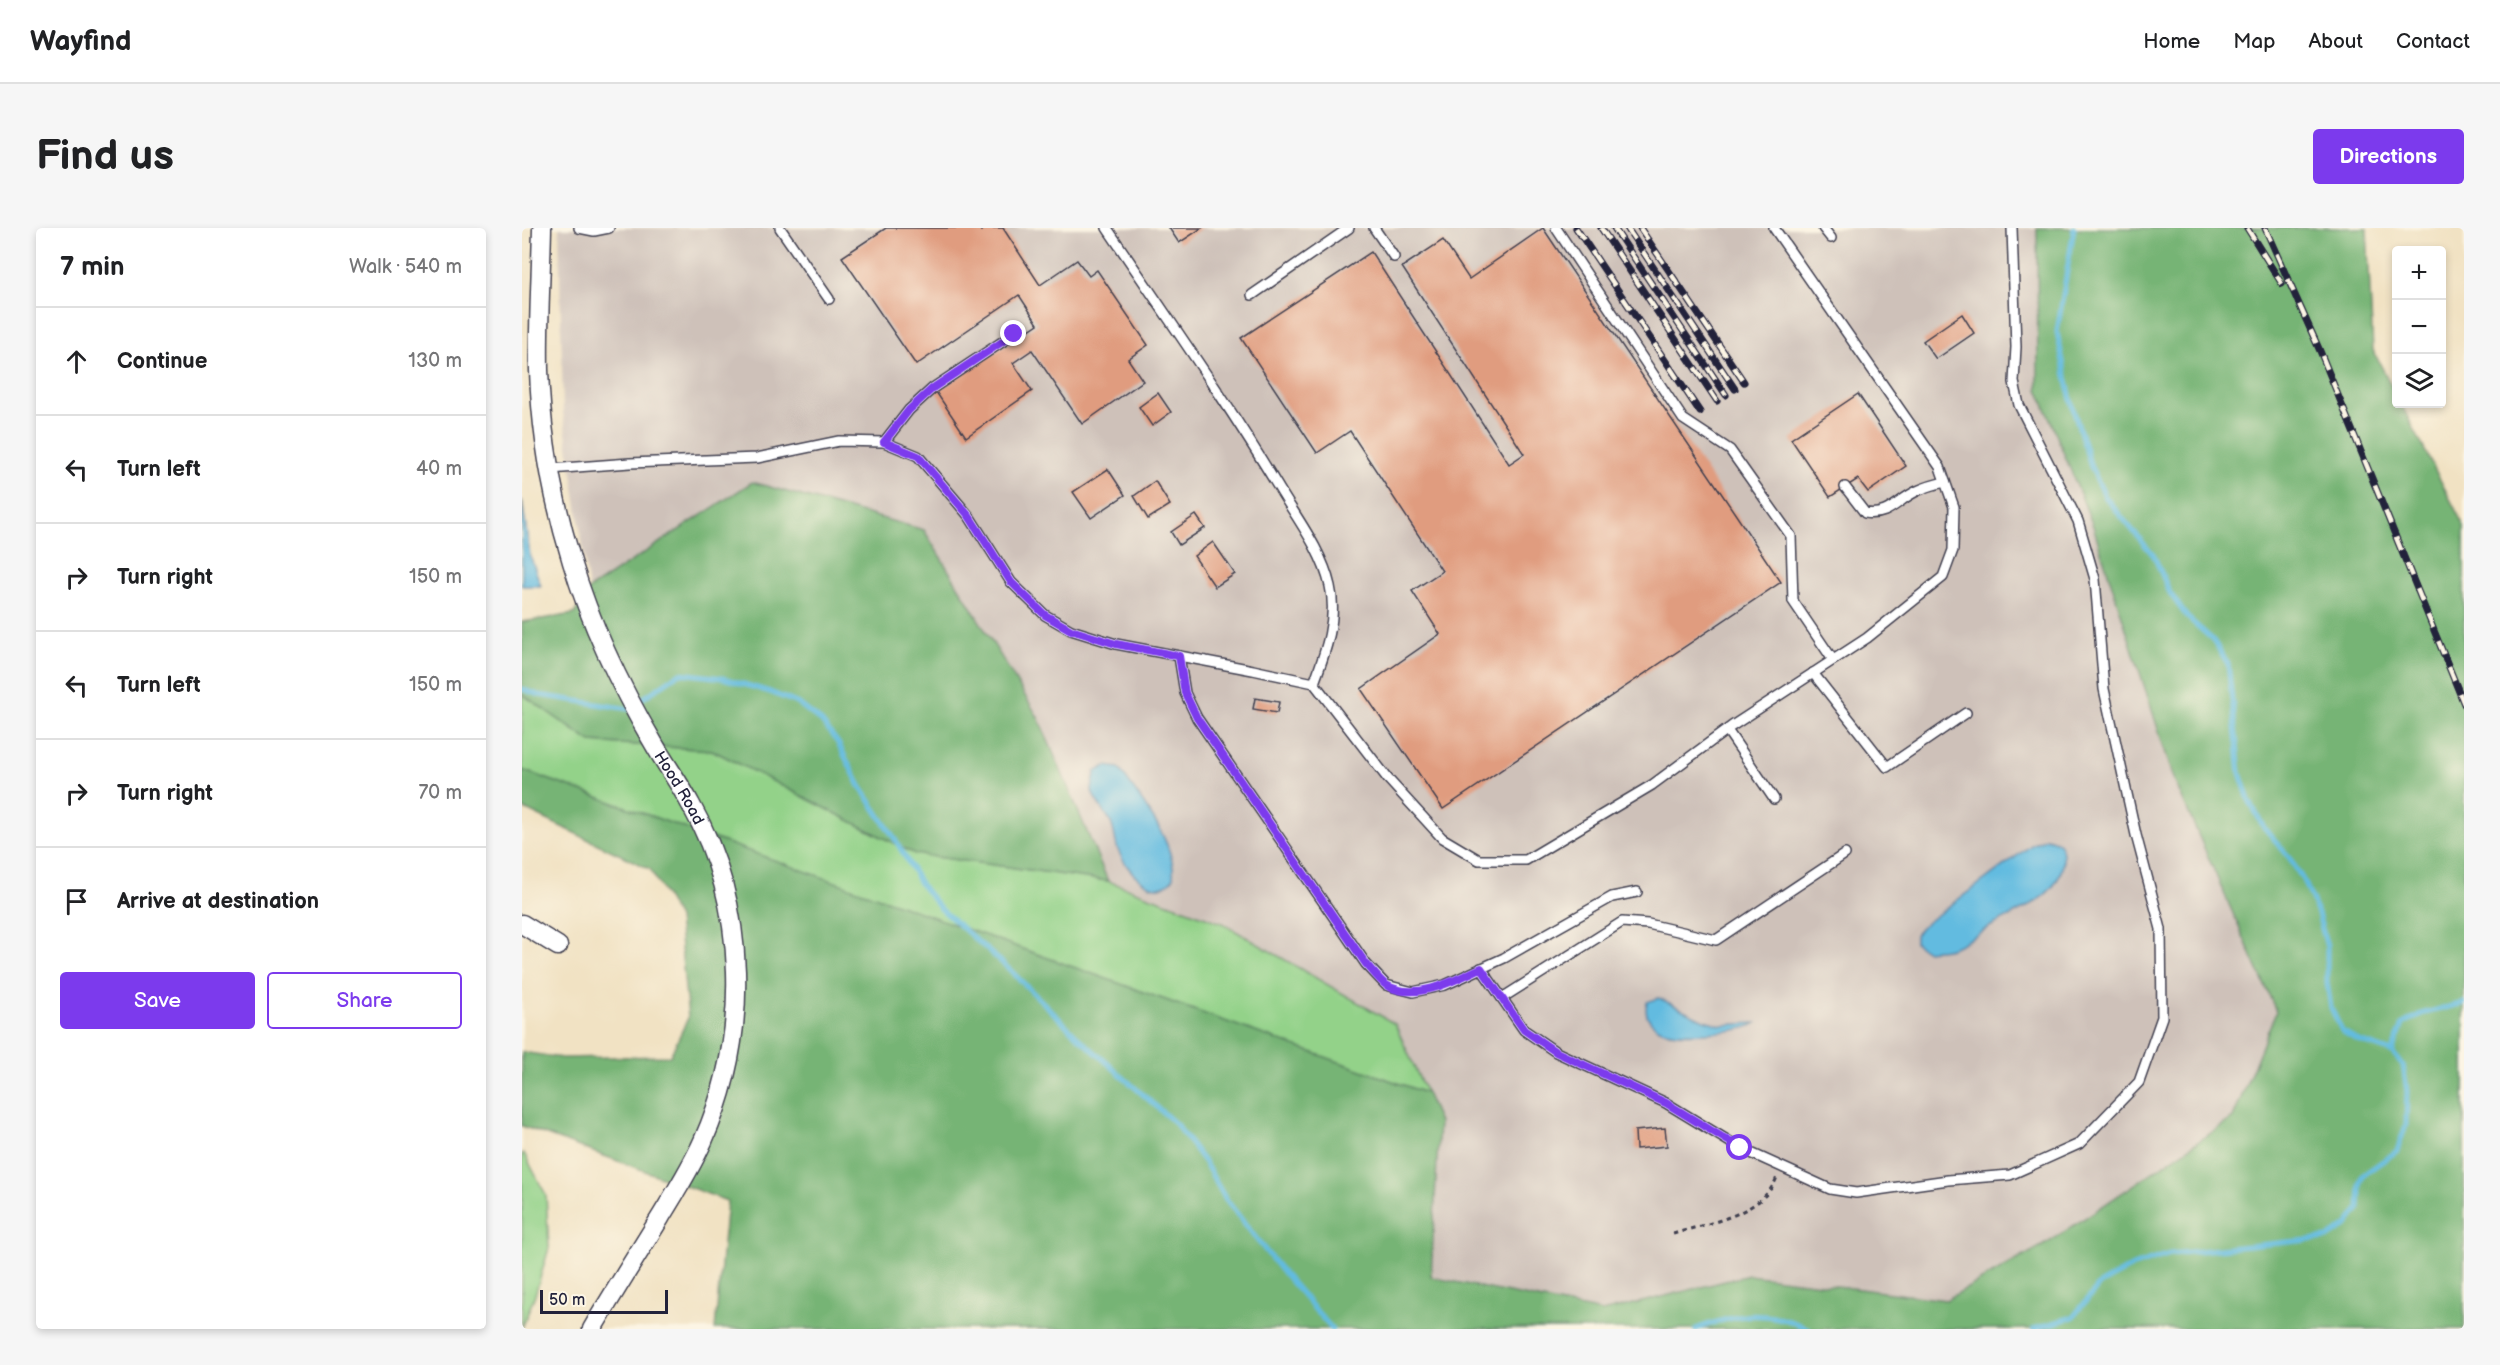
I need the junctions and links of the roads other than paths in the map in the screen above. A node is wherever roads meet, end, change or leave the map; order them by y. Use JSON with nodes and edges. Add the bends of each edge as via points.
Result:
{"nodes":[{"id":1,"x":542,"y":228,"type":"edge"},
{"id":2,"x":579,"y":228,"type":"edge"},
{"id":3,"x":609,"y":228,"type":"edge"},
{"id":4,"x":780,"y":228,"type":"edge"},
{"id":5,"x":1107,"y":228,"type":"edge"},
{"id":6,"x":1350,"y":228,"type":"edge"},
{"id":7,"x":1374,"y":228,"type":"edge"},
{"id":8,"x":1556,"y":228,"type":"edge"},
{"id":9,"x":1774,"y":228,"type":"edge"},
{"id":10,"x":1823,"y":228,"type":"edge"},
{"id":11,"x":2012,"y":228,"type":"edge"},
{"id":12,"x":1830,"y":238,"type":"dead end"},
{"id":13,"x":1394,"y":256,"type":"dead end"},
{"id":14,"x":1252,"y":295,"type":"dead end"},
{"id":15,"x":829,"y":299,"type":"dead end"},
{"id":16,"x":1014,"y":334,"type":"dead end"},
{"id":17,"x":884,"y":442,"type":"junction"},
{"id":18,"x":550,"y":469,"type":"junction"},
{"id":19,"x":1945,"y":482,"type":"junction"},
{"id":20,"x":1845,"y":487,"type":"dead end"},
{"id":21,"x":1179,"y":656,"type":"junction"},
{"id":22,"x":1833,"y":660,"type":"junction"},
{"id":23,"x":1813,"y":673,"type":"junction"},
{"id":24,"x":1314,"y":683,"type":"junction"},
{"id":25,"x":1966,"y":713,"type":"dead end"},
{"id":26,"x":1727,"y":730,"type":"junction"},
{"id":27,"x":1774,"y":799,"type":"dead end"},
{"id":28,"x":1845,"y":854,"type":"dead end"},
{"id":29,"x":1637,"y":892,"type":"dead end"},
{"id":30,"x":522,"y":924,"type":"edge"},
{"id":31,"x":558,"y":946,"type":"dead end"},
{"id":32,"x":1481,"y":968,"type":"junction"},
{"id":33,"x":1502,"y":998,"type":"junction"},
{"id":34,"x":592,"y":1329,"type":"edge"}],
"edges":[{"from":1,"to":18,"type":"street","name":"Hood Road","via":[[539,370]]},
{"from":2,"to":3,"type":"lane"},
{"from":4,"to":15,"type":"lane"},
{"from":5,"to":24,"type":"lane","via":[[1266,467],[1320,557],[1333,610],[1328,643]]},
{"from":6,"to":14,"type":"lane"},
{"from":7,"to":13,"type":"lane"},
{"from":8,"to":22,"type":"lane","via":[[1683,419],[1730,450],[1791,536],[1793,601]]},
{"from":9,"to":19,"type":"lane","via":[[1940,467]]},
{"from":10,"to":12,"type":"lane"},
{"from":11,"to":33,"type":"lane","via":[[2014,382],[2019,405],[2078,522],[2095,579],[2104,689],[2161,929],[2162,1017],[2139,1082],[2079,1144],[2010,1175],[1856,1193],[1830,1189],[1740,1148],[1666,1103],[1556,1052],[1524,1030]]},
{"from":16,"to":17,"type":"lane","via":[[933,388]]},
{"from":17,"to":18,"type":"lane","via":[[839,441],[757,458]]},
{"from":17,"to":21,"type":"lane","via":[[918,456],[969,516],[1011,582],[1045,615],[1071,630],[1105,641]]},
{"from":18,"to":34,"type":"street","name":"Hood Road","via":[[572,563],[588,608],[624,688],[691,805],[717,863],[735,942],[737,982],[735,1024],[722,1089],[702,1143]]},
{"from":19,"to":20,"type":"lane","via":[[1916,491],[1876,515],[1865,513]]},
{"from":19,"to":22,"type":"lane","via":[[1954,507],[1953,550],[1943,577]]},
{"from":21,"to":24,"type":"lane"},
{"from":21,"to":32,"type":"lane","via":[[1185,693],[1197,718],[1366,964],[1386,985],[1413,992],[1445,985]]},
{"from":22,"to":23,"type":"lane"},
{"from":23,"to":25,"type":"lane","via":[[1887,766]]},
{"from":23,"to":26,"type":"lane"},
{"from":24,"to":26,"type":"lane","via":[[1388,779],[1442,838],[1479,860],[1526,860],[1652,785]]},
{"from":26,"to":27,"type":"lane"},
{"from":28,"to":33,"type":"lane","via":[[1716,940],[1622,922]]},
{"from":29,"to":32,"type":"lane","via":[[1612,897]]},
{"from":30,"to":31,"type":"street"},
{"from":32,"to":33,"type":"lane"}]}
